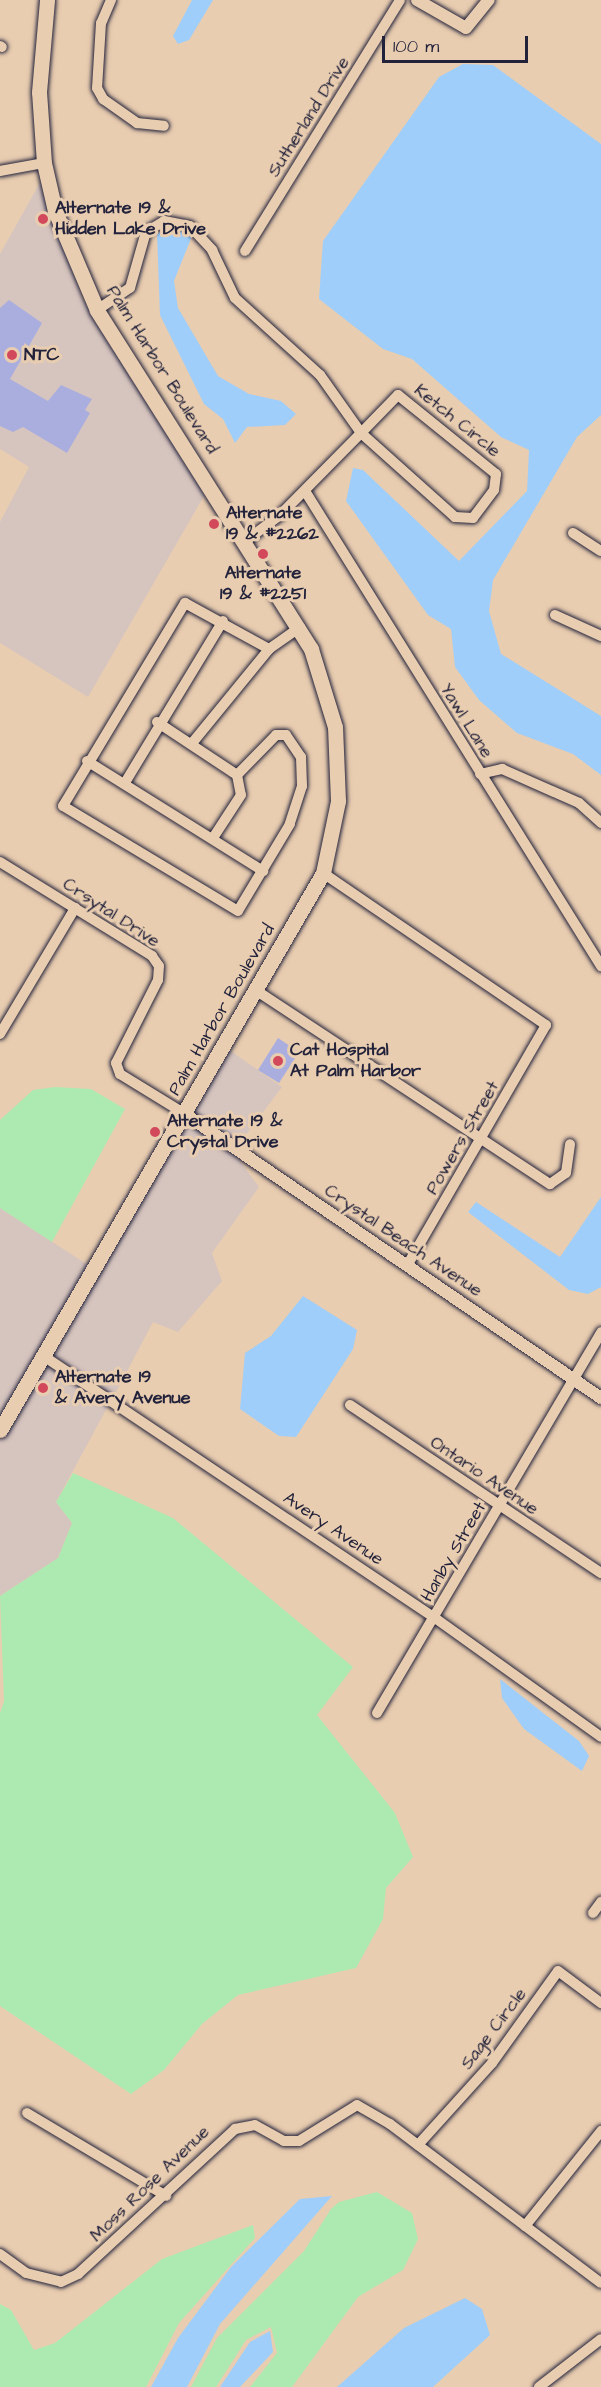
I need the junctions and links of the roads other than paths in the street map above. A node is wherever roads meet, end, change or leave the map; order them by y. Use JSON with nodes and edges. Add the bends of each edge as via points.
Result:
{"nodes":[{"id":1,"x":47,"y":0,"type":"edge"},
{"id":2,"x":111,"y":0,"type":"edge"},
{"id":3,"x":400,"y":0,"type":"edge"},
{"id":4,"x":417,"y":0,"type":"edge"},
{"id":5,"x":489,"y":0,"type":"edge"},
{"id":6,"x":164,"y":126,"type":"dead end"},
{"id":7,"x":44,"y":163,"type":"junction"},
{"id":8,"x":0,"y":171,"type":"edge"},
{"id":9,"x":245,"y":251,"type":"dead end"},
{"id":10,"x":98,"y":310,"type":"junction"},
{"id":11,"x":362,"y":434,"type":"junction"},
{"id":12,"x":305,"y":491,"type":"junction"},
{"id":13,"x":573,"y":533,"type":"dead end"},
{"id":14,"x":247,"y":540,"type":"junction"},
{"id":15,"x":601,"y":551,"type":"edge"},
{"id":16,"x":555,"y":615,"type":"dead end"},
{"id":17,"x":223,"y":621,"type":"junction"},
{"id":18,"x":300,"y":627,"type":"junction"},
{"id":19,"x":601,"y":636,"type":"edge"},
{"id":20,"x":269,"y":649,"type":"junction"},
{"id":21,"x":157,"y":722,"type":"junction"},
{"id":22,"x":193,"y":742,"type":"junction"},
{"id":23,"x":87,"y":761,"type":"junction"},
{"id":24,"x":480,"y":774,"type":"junction"},
{"id":25,"x":237,"y":776,"type":"junction"},
{"id":26,"x":126,"y":781,"type":"junction"},
{"id":27,"x":601,"y":823,"type":"edge"},
{"id":28,"x":213,"y":838,"type":"junction"},
{"id":29,"x":0,"y":862,"type":"edge"},
{"id":30,"x":263,"y":871,"type":"junction"},
{"id":31,"x":323,"y":873,"type":"junction"},
{"id":32,"x":75,"y":908,"type":"junction"},
{"id":33,"x":601,"y":966,"type":"edge"},
{"id":34,"x":257,"y":991,"type":"junction"},
{"id":35,"x":0,"y":1034,"type":"edge"},
{"id":36,"x":184,"y":1114,"type":"junction"},
{"id":37,"x":481,"y":1140,"type":"junction"},
{"id":38,"x":570,"y":1144,"type":"dead end"},
{"id":39,"x":407,"y":1266,"type":"junction"},
{"id":40,"x":601,"y":1332,"type":"edge"},
{"id":41,"x":42,"y":1355,"type":"junction"},
{"id":42,"x":573,"y":1379,"type":"junction"},
{"id":43,"x":601,"y":1398,"type":"edge"},
{"id":44,"x":350,"y":1405,"type":"dead end"},
{"id":45,"x":0,"y":1430,"type":"edge"},
{"id":46,"x":500,"y":1506,"type":"junction"},
{"id":47,"x":601,"y":1573,"type":"edge"},
{"id":48,"x":435,"y":1618,"type":"junction"},
{"id":49,"x":377,"y":1713,"type":"dead end"},
{"id":50,"x":601,"y":1737,"type":"edge"},
{"id":51,"x":601,"y":1902,"type":"edge"},
{"id":52,"x":593,"y":1913,"type":"dead end"},
{"id":53,"x":601,"y":2004,"type":"edge"},
{"id":54,"x":27,"y":2113,"type":"dead end"},
{"id":55,"x":601,"y":2131,"type":"edge"},
{"id":56,"x":418,"y":2145,"type":"junction"},
{"id":57,"x":166,"y":2196,"type":"junction"},
{"id":58,"x":525,"y":2226,"type":"junction"},
{"id":59,"x":0,"y":2254,"type":"edge"},
{"id":60,"x":601,"y":2283,"type":"edge"},
{"id":61,"x":601,"y":2339,"type":"edge"},
{"id":62,"x":539,"y":2387,"type":"edge"}],
"edges":[{"from":1,"to":7,"type":"main road","name":"Palm Harbor Boulevard","via":[[39,92]]},
{"from":2,"to":6,"type":"street","via":[[101,23],[97,87],[102,99],[137,123]]},
{"from":3,"to":9,"type":"street","name":"Sutherland Drive"},
{"from":4,"to":5,"type":"street","via":[[466,28]]},
{"from":7,"to":8,"type":"street"},
{"from":7,"to":10,"type":"main road","name":"Palm Harbor Boulevard","via":[[59,221]]},
{"from":10,"to":11,"type":"street","via":[[130,288],[146,232],[164,221],[190,226],[212,250],[235,298],[320,375]]},
{"from":10,"to":14,"type":"main road","name":"Palm Harbor Boulevard"},
{"from":11,"to":11,"type":"street","name":"Ketch Circle","via":[[455,518],[473,518],[494,490],[492,469],[398,395]]},
{"from":11,"to":12,"type":"street","name":"Ketch Circle"},
{"from":12,"to":14,"type":"street","name":"Ketch Circle"},
{"from":12,"to":24,"type":"street","name":"Yawl Lane"},
{"from":13,"to":15,"type":"street"},
{"from":14,"to":18,"type":"main road","name":"Palm Harbor Boulevard"},
{"from":16,"to":19,"type":"street"},
{"from":17,"to":20,"type":"street"},
{"from":17,"to":21,"type":"street"},
{"from":17,"to":23,"type":"street","via":[[185,603],[175,613]]},
{"from":18,"to":20,"type":"street"},
{"from":18,"to":31,"type":"main road","name":"Palm Harbor Boulevard","via":[[323,677],[338,753],[338,801]]},
{"from":20,"to":22,"type":"street"},
{"from":21,"to":22,"type":"street"},
{"from":21,"to":26,"type":"street"},
{"from":22,"to":25,"type":"street"},
{"from":23,"to":26,"type":"street"},
{"from":23,"to":30,"type":"street","via":[[63,806],[238,911]]},
{"from":24,"to":27,"type":"street","via":[[502,769],[579,803]]},
{"from":24,"to":33,"type":"street","name":"Yawl Lane"},
{"from":25,"to":28,"type":"street","via":[[241,795]]},
{"from":25,"to":30,"type":"street","via":[[276,735],[286,735],[301,757],[302,786],[290,824]]},
{"from":26,"to":28,"type":"street"},
{"from":28,"to":30,"type":"street"},
{"from":29,"to":32,"type":"street","name":"Crsytal Drive"},
{"from":31,"to":34,"type":"main road","name":"Palm Harbor Boulevard"},
{"from":31,"to":37,"type":"street","name":"Powers Street","via":[[546,1025]]},
{"from":32,"to":35,"type":"street"},
{"from":32,"to":36,"type":"street","name":"Crsytal Drive","via":[[159,966],[158,980],[116,1063],[120,1074]]},
{"from":34,"to":36,"type":"main road","name":"Palm Harbor Boulevard"},
{"from":34,"to":37,"type":"street"},
{"from":36,"to":39,"type":"street","name":"Crystal Beach Avenue"},
{"from":36,"to":41,"type":"main road","name":"Palm Harbor Boulevard"},
{"from":37,"to":38,"type":"street","via":[[550,1184],[566,1173]]},
{"from":37,"to":39,"type":"street","name":"Powers Street"},
{"from":39,"to":42,"type":"street","name":"Crystal Beach Avenue"},
{"from":40,"to":42,"type":"street","name":"Hanby Street"},
{"from":41,"to":45,"type":"main road","name":"Palm Harbor Boulevard"},
{"from":41,"to":48,"type":"street","name":"Avery Avenue"},
{"from":42,"to":43,"type":"street","name":"Crystal Beach Avenue"},
{"from":42,"to":46,"type":"street","name":"Hanby Street"},
{"from":44,"to":46,"type":"street","name":"Ontario Avenue"},
{"from":46,"to":47,"type":"street","name":"Ontario Avenue"},
{"from":46,"to":48,"type":"street","name":"Hanby Street"},
{"from":48,"to":49,"type":"street","name":"Hanby Street"},
{"from":48,"to":50,"type":"street","name":"Avery Avenue"},
{"from":51,"to":52,"type":"street"},
{"from":53,"to":56,"type":"street","name":"Sage Circle","via":[[558,1971],[492,2062]]},
{"from":54,"to":57,"type":"street"},
{"from":55,"to":58,"type":"street"},
{"from":56,"to":57,"type":"street","name":"Moss Rose Avenue","via":[[357,2105],[291,2142],[243,2125],[222,2138]]},
{"from":56,"to":58,"type":"street"},
{"from":57,"to":59,"type":"street","name":"Moss Rose Avenue","via":[[78,2274],[61,2282],[26,2273]]},
{"from":58,"to":60,"type":"street"},
{"from":61,"to":62,"type":"street"}]}
